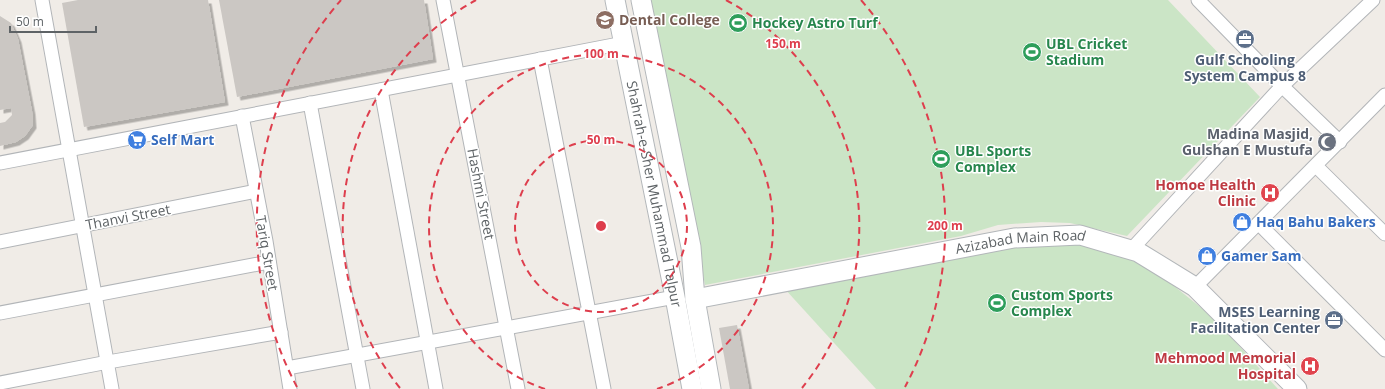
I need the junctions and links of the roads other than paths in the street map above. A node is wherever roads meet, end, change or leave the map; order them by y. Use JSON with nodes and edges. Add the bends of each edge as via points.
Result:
{"nodes":[{"id":1,"x":42,"y":0,"type":"edge"},
{"id":2,"x":443,"y":0,"type":"edge"},
{"id":3,"x":615,"y":0,"type":"edge"},
{"id":4,"x":641,"y":0,"type":"edge"},
{"id":5,"x":1198,"y":0,"type":"edge"},
{"id":6,"x":1372,"y":0,"type":"edge"},
{"id":7,"x":624,"y":44,"type":"junction"},
{"id":8,"x":540,"y":59,"type":"junction"},
{"id":9,"x":458,"y":75,"type":"junction"},
{"id":10,"x":1282,"y":86,"type":"junction"},
{"id":11,"x":381,"y":90,"type":"junction"},
{"id":12,"x":1385,"y":95,"type":"edge"},
{"id":13,"x":310,"y":104,"type":"junction"},
{"id":14,"x":1380,"y":109,"type":"edge"},
{"id":15,"x":242,"y":116,"type":"junction"},
{"id":16,"x":1340,"y":142,"type":"junction"},
{"id":17,"x":70,"y":150,"type":"junction"},
{"id":18,"x":0,"y":163,"type":"edge"},
{"id":19,"x":1316,"y":166,"type":"junction"},
{"id":20,"x":256,"y":191,"type":"junction"},
{"id":21,"x":1259,"y":224,"type":"junction"},
{"id":22,"x":83,"y":226,"type":"junction"},
{"id":23,"x":1385,"y":234,"type":"edge"},
{"id":24,"x":0,"y":242,"type":"edge"},
{"id":25,"x":1131,"y":250,"type":"junction"},
{"id":26,"x":269,"y":262,"type":"junction"},
{"id":27,"x":1195,"y":287,"type":"junction"},
{"id":28,"x":96,"y":294,"type":"junction"},
{"id":29,"x":676,"y":297,"type":"junction"},
{"id":30,"x":695,"y":299,"type":"junction"},
{"id":31,"x":0,"y":313,"type":"edge"},
{"id":32,"x":590,"y":313,"type":"junction"},
{"id":33,"x":507,"y":327,"type":"junction"},
{"id":34,"x":281,"y":332,"type":"junction"},
{"id":35,"x":428,"y":342,"type":"junction"},
{"id":36,"x":1385,"y":350,"type":"edge"},
{"id":37,"x":357,"y":355,"type":"junction"},
{"id":38,"x":108,"y":362,"type":"junction"},
{"id":39,"x":287,"y":368,"type":"junction"},
{"id":40,"x":0,"y":383,"type":"edge"},
{"id":41,"x":112,"y":389,"type":"edge"},
{"id":42,"x":290,"y":389,"type":"edge"},
{"id":43,"x":363,"y":389,"type":"edge"},
{"id":44,"x":436,"y":389,"type":"edge"},
{"id":45,"x":518,"y":389,"type":"edge"},
{"id":46,"x":604,"y":389,"type":"edge"},
{"id":47,"x":692,"y":389,"type":"edge"},
{"id":48,"x":711,"y":389,"type":"edge"},
{"id":49,"x":1297,"y":389,"type":"edge"}],
"edges":[{"from":1,"to":17,"type":"street"},
{"from":2,"to":9,"type":"street","name":"Hashmi Street"},
{"from":3,"to":7,"type":"main road","name":"Shahrah-e-Sher Muhammad Talpur"},
{"from":4,"to":30,"type":"main road","name":"Shahrah-e-Sher Muhammad Talpur","via":[[691,247]]},
{"from":5,"to":10,"type":"street"},
{"from":6,"to":10,"type":"street"},
{"from":7,"to":8,"type":"street"},
{"from":7,"to":29,"type":"main road","name":"Shahrah-e-Sher Muhammad Talpur"},
{"from":8,"to":9,"type":"street"},
{"from":8,"to":32,"type":"street"},
{"from":9,"to":11,"type":"street"},
{"from":9,"to":33,"type":"street","name":"Hashmi Street"},
{"from":10,"to":16,"type":"street"},
{"from":10,"to":25,"type":"street"},
{"from":11,"to":13,"type":"street"},
{"from":11,"to":35,"type":"street"},
{"from":12,"to":14,"type":"street"},
{"from":13,"to":15,"type":"street"},
{"from":13,"to":37,"type":"street"},
{"from":14,"to":16,"type":"street"},
{"from":15,"to":17,"type":"street"},
{"from":15,"to":20,"type":"street","name":"Tariq Street"},
{"from":16,"to":19,"type":"street"},
{"from":17,"to":18,"type":"street"},
{"from":17,"to":22,"type":"street"},
{"from":19,"to":21,"type":"street"},
{"from":19,"to":23,"type":"street"},
{"from":20,"to":22,"type":"street","name":"Thanvi Street"},
{"from":20,"to":26,"type":"street","name":"Tariq Street"},
{"from":21,"to":27,"type":"street"},
{"from":21,"to":36,"type":"street"},
{"from":22,"to":24,"type":"street","name":"Thanvi Street"},
{"from":22,"to":28,"type":"street"},
{"from":25,"to":27,"type":"main road","name":"Azizabad Main Road"},
{"from":25,"to":30,"type":"main road","name":"Azizabad Main Road","via":[[1080,235],[1014,238]]},
{"from":26,"to":28,"type":"street"},
{"from":26,"to":34,"type":"street","name":"Tariq Street"},
{"from":27,"to":49,"type":"main road","name":"Azizabad Main Road"},
{"from":28,"to":31,"type":"street"},
{"from":28,"to":38,"type":"street"},
{"from":29,"to":32,"type":"street"},
{"from":29,"to":47,"type":"main road","name":"Shahrah-e-Sher Muhammad Talpur"},
{"from":30,"to":48,"type":"main road","name":"Shahrah-e-Sher Muhammad Talpur"},
{"from":32,"to":33,"type":"street"},
{"from":32,"to":46,"type":"street"},
{"from":33,"to":35,"type":"street"},
{"from":33,"to":45,"type":"street","name":"Hashmi Street"},
{"from":34,"to":38,"type":"street"},
{"from":34,"to":39,"type":"street","name":"Tariq Street"},
{"from":35,"to":37,"type":"street"},
{"from":35,"to":44,"type":"street"},
{"from":37,"to":39,"type":"street"},
{"from":37,"to":43,"type":"street"},
{"from":38,"to":40,"type":"street"},
{"from":38,"to":41,"type":"street"},
{"from":39,"to":42,"type":"street","name":"Tariq Street"}]}
